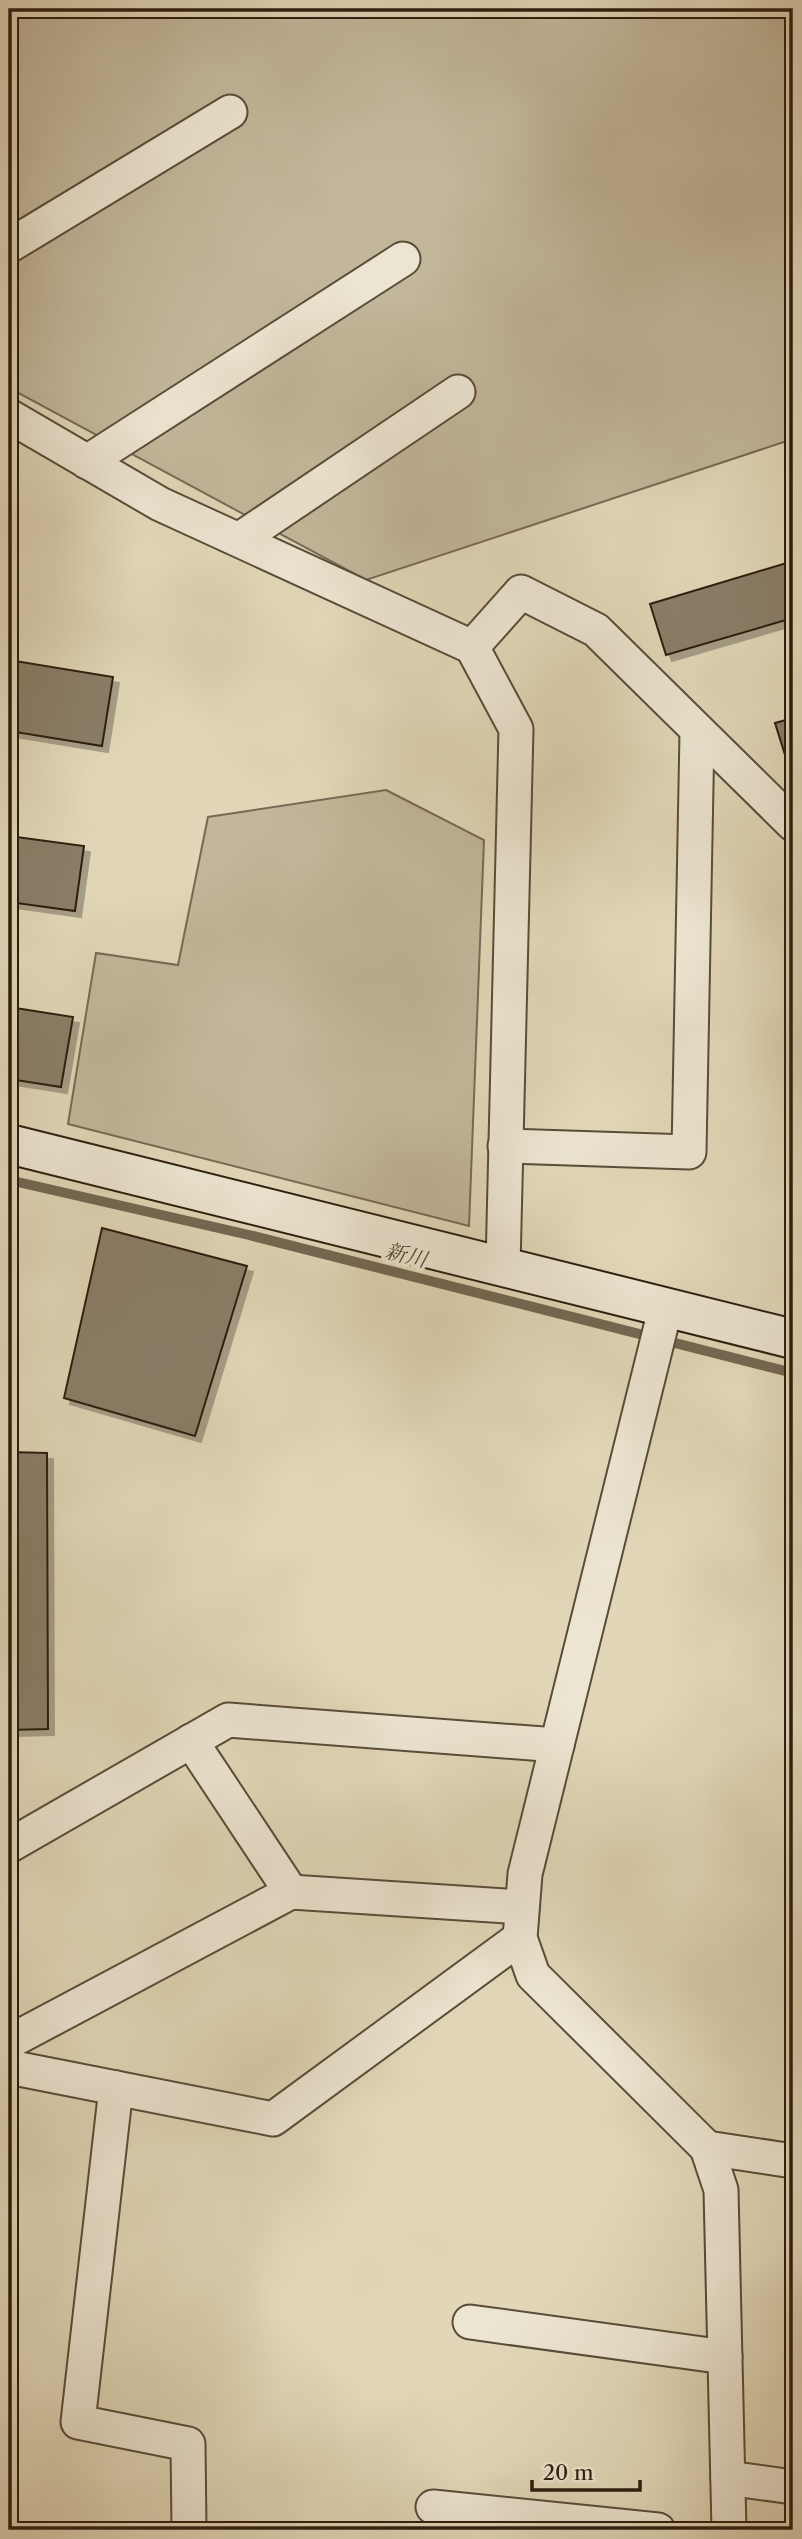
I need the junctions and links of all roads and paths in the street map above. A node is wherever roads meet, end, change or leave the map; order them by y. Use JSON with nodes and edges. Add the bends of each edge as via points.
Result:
{"nodes":[{"id":1,"x":230,"y":112,"type":"dead end"},
{"id":2,"x":9,"y":246,"type":"edge"},
{"id":3,"x":402,"y":259,"type":"dead end"},
{"id":4,"x":458,"y":392,"type":"dead end"},
{"id":5,"x":9,"y":416,"type":"edge"},
{"id":6,"x":87,"y":462,"type":"junction"},
{"id":7,"x":240,"y":539,"type":"junction"},
{"id":8,"x":472,"y":647,"type":"junction"},
{"id":9,"x":697,"y":733,"type":"junction"},
{"id":10,"x":793,"y":824,"type":"edge"},
{"id":11,"x":9,"y":1144,"type":"edge"},
{"id":12,"x":505,"y":1146,"type":"junction"},
{"id":13,"x":503,"y":1266,"type":"junction"},
{"id":14,"x":666,"y":1306,"type":"junction"},
{"id":15,"x":793,"y":1339,"type":"edge"},
{"id":16,"x":191,"y":1741,"type":"junction"},
{"id":17,"x":557,"y":1745,"type":"junction"},
{"id":18,"x":9,"y":1846,"type":"edge"},
{"id":19,"x":290,"y":1892,"type":"junction"},
{"id":20,"x":521,"y":1923,"type":"junction"},
{"id":21,"x":9,"y":2042,"type":"edge"},
{"id":22,"x":9,"y":2067,"type":"edge"},
{"id":23,"x":116,"y":2088,"type":"junction"},
{"id":24,"x":708,"y":2148,"type":"junction"},
{"id":25,"x":793,"y":2161,"type":"edge"},
{"id":26,"x":470,"y":2322,"type":"dead end"},
{"id":27,"x":725,"y":2357,"type":"junction"},
{"id":28,"x":728,"y":2478,"type":"junction"},
{"id":29,"x":793,"y":2487,"type":"edge"},
{"id":30,"x":433,"y":2507,"type":"dead end"},
{"id":31,"x":189,"y":2530,"type":"edge"},
{"id":32,"x":658,"y":2530,"type":"edge"},
{"id":33,"x":729,"y":2530,"type":"edge"}],
"edges":[{"from":1,"to":2,"type":"street"},
{"from":3,"to":6,"type":"street"},
{"from":4,"to":7,"type":"street"},
{"from":5,"to":6,"type":"street"},
{"from":6,"to":7,"type":"street","via":[[160,504]]},
{"from":7,"to":8,"type":"street"},
{"from":8,"to":9,"type":"street","via":[[521,592],[596,630]]},
{"from":8,"to":12,"type":"street","via":[[516,729]]},
{"from":9,"to":10,"type":"street"},
{"from":9,"to":12,"type":"street","via":[[689,1152]]},
{"from":11,"to":13,"type":"street"},
{"from":12,"to":13,"type":"street"},
{"from":13,"to":14,"type":"street"},
{"from":14,"to":15,"type":"street"},
{"from":14,"to":17,"type":"street"},
{"from":16,"to":17,"type":"street","via":[[228,1720]]},
{"from":16,"to":18,"type":"street"},
{"from":16,"to":19,"type":"street"},
{"from":17,"to":20,"type":"street","via":[[525,1874]]},
{"from":19,"to":20,"type":"street"},
{"from":19,"to":21,"type":"street"},
{"from":20,"to":23,"type":"street","via":[[273,2119]]},
{"from":20,"to":24,"type":"street","via":[[533,1975]]},
{"from":22,"to":23,"type":"street"},
{"from":23,"to":31,"type":"street","via":[[78,2422],[188,2444]]},
{"from":24,"to":25,"type":"street"},
{"from":24,"to":27,"type":"street","via":[[721,2190]]},
{"from":26,"to":27,"type":"street"},
{"from":27,"to":28,"type":"street"},
{"from":28,"to":29,"type":"street"},
{"from":28,"to":33,"type":"street"},
{"from":30,"to":32,"type":"street"}]}
